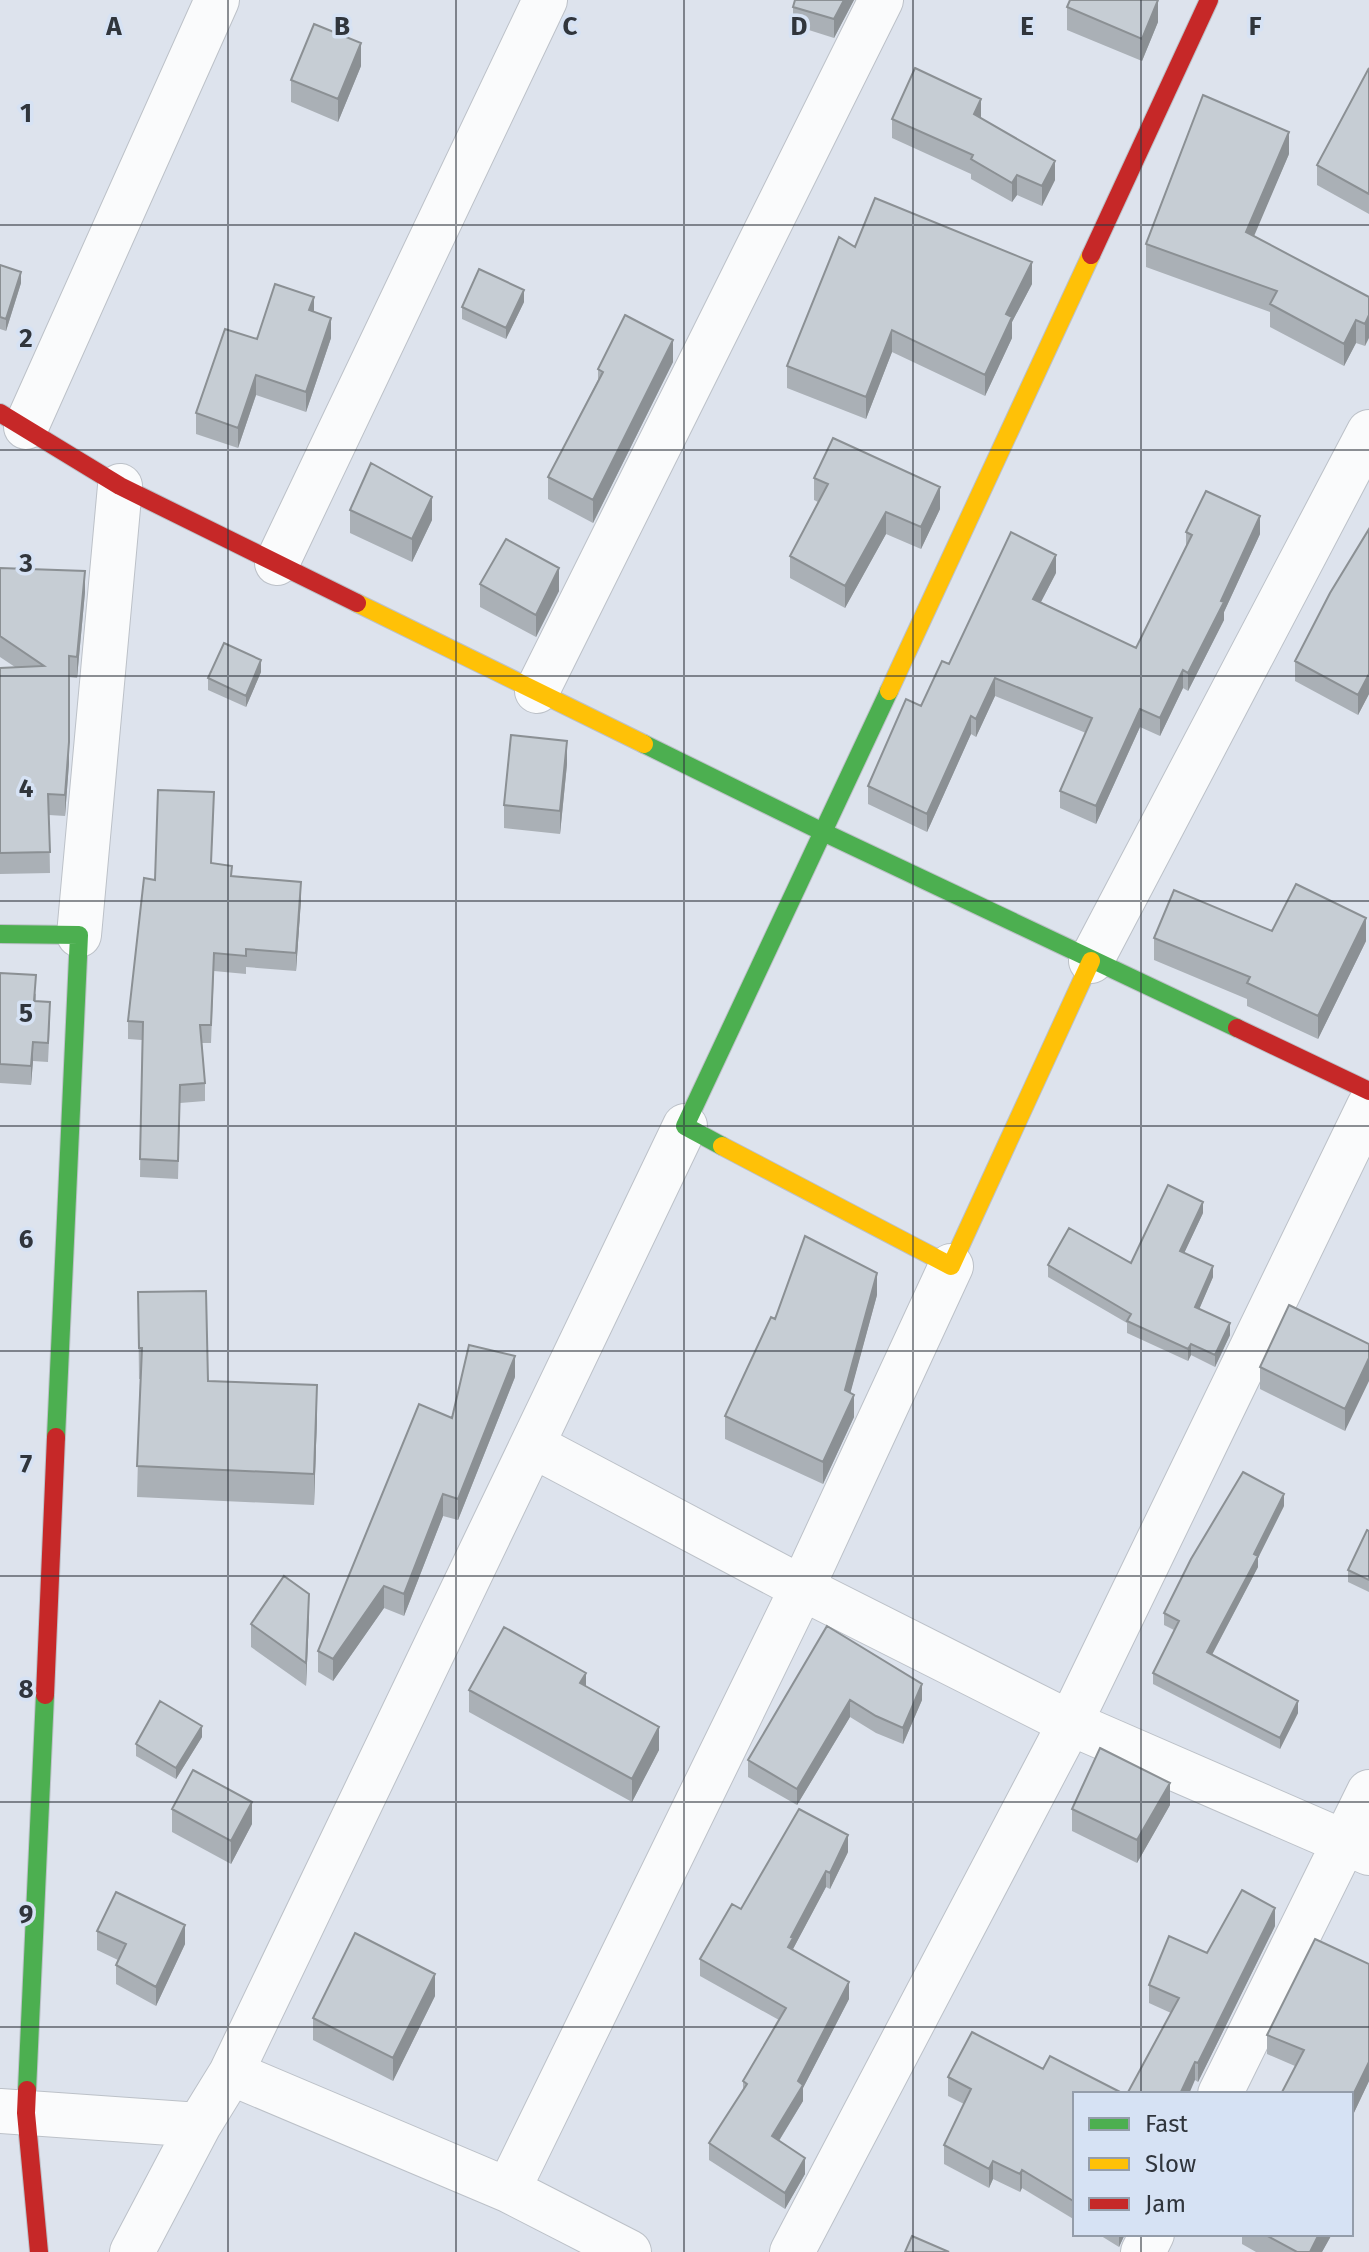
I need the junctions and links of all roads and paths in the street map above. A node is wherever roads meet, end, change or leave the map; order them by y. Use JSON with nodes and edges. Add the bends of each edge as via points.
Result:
{"nodes":[{"id":1,"x":217,"y":0,"type":"edge"},
{"id":2,"x":545,"y":0,"type":"edge"},
{"id":3,"x":881,"y":0,"type":"edge"},
{"id":4,"x":1209,"y":0,"type":"edge"},
{"id":5,"x":13,"y":420,"type":"edge"},
{"id":6,"x":1369,"y":432,"type":"edge"},
{"id":7,"x":120,"y":486,"type":"junction"},
{"id":8,"x":277,"y":563,"type":"junction"},
{"id":9,"x":537,"y":691,"type":"junction"},
{"id":10,"x":823,"y":832,"type":"junction"},
{"id":11,"x":0,"y":934,"type":"edge"},
{"id":12,"x":79,"y":935,"type":"junction"},
{"id":13,"x":1091,"y":961,"type":"junction"},
{"id":14,"x":1369,"y":1091,"type":"edge"},
{"id":15,"x":1369,"y":1106,"type":"edge"},
{"id":16,"x":685,"y":1126,"type":"junction"},
{"id":17,"x":951,"y":1266,"type":"junction"},
{"id":18,"x":532,"y":1445,"type":"junction"},
{"id":19,"x":802,"y":1588,"type":"junction"},
{"id":20,"x":1070,"y":1723,"type":"junction"},
{"id":21,"x":1369,"y":1792,"type":"edge"},
{"id":22,"x":1357,"y":1847,"type":"edge"},
{"id":23,"x":231,"y":2073,"type":"junction"},
{"id":24,"x":1221,"y":2092,"type":"edge"},
{"id":25,"x":13,"y":2112,"type":"edge"},
{"id":26,"x":199,"y":2125,"type":"junction"},
{"id":27,"x":508,"y":2190,"type":"junction"},
{"id":28,"x":39,"y":2252,"type":"edge"},
{"id":29,"x":132,"y":2252,"type":"edge"},
{"id":30,"x":629,"y":2252,"type":"edge"},
{"id":31,"x":792,"y":2252,"type":"edge"}],
"edges":[{"from":1,"to":5,"type":"street"},
{"from":2,"to":8,"type":"street"},
{"from":3,"to":9,"type":"street"},
{"from":4,"to":10,"type":"street"},
{"from":5,"to":7,"type":"street"},
{"from":6,"to":13,"type":"street"},
{"from":7,"to":8,"type":"street"},
{"from":7,"to":12,"type":"street"},
{"from":8,"to":9,"type":"street"},
{"from":9,"to":10,"type":"street"},
{"from":10,"to":13,"type":"street"},
{"from":10,"to":16,"type":"street"},
{"from":11,"to":12,"type":"street"},
{"from":12,"to":25,"type":"street"},
{"from":13,"to":14,"type":"street"},
{"from":13,"to":17,"type":"street"},
{"from":15,"to":20,"type":"street"},
{"from":16,"to":17,"type":"street"},
{"from":16,"to":18,"type":"street"},
{"from":17,"to":19,"type":"street"},
{"from":18,"to":19,"type":"street"},
{"from":18,"to":23,"type":"street"},
{"from":19,"to":20,"type":"street"},
{"from":19,"to":27,"type":"street"},
{"from":20,"to":22,"type":"street"},
{"from":20,"to":31,"type":"street"},
{"from":21,"to":22,"type":"street"},
{"from":22,"to":24,"type":"street"},
{"from":23,"to":26,"type":"street"},
{"from":23,"to":27,"type":"street"},
{"from":25,"to":26,"type":"street"},
{"from":25,"to":28,"type":"street"},
{"from":26,"to":29,"type":"street"},
{"from":27,"to":30,"type":"street"}]}
